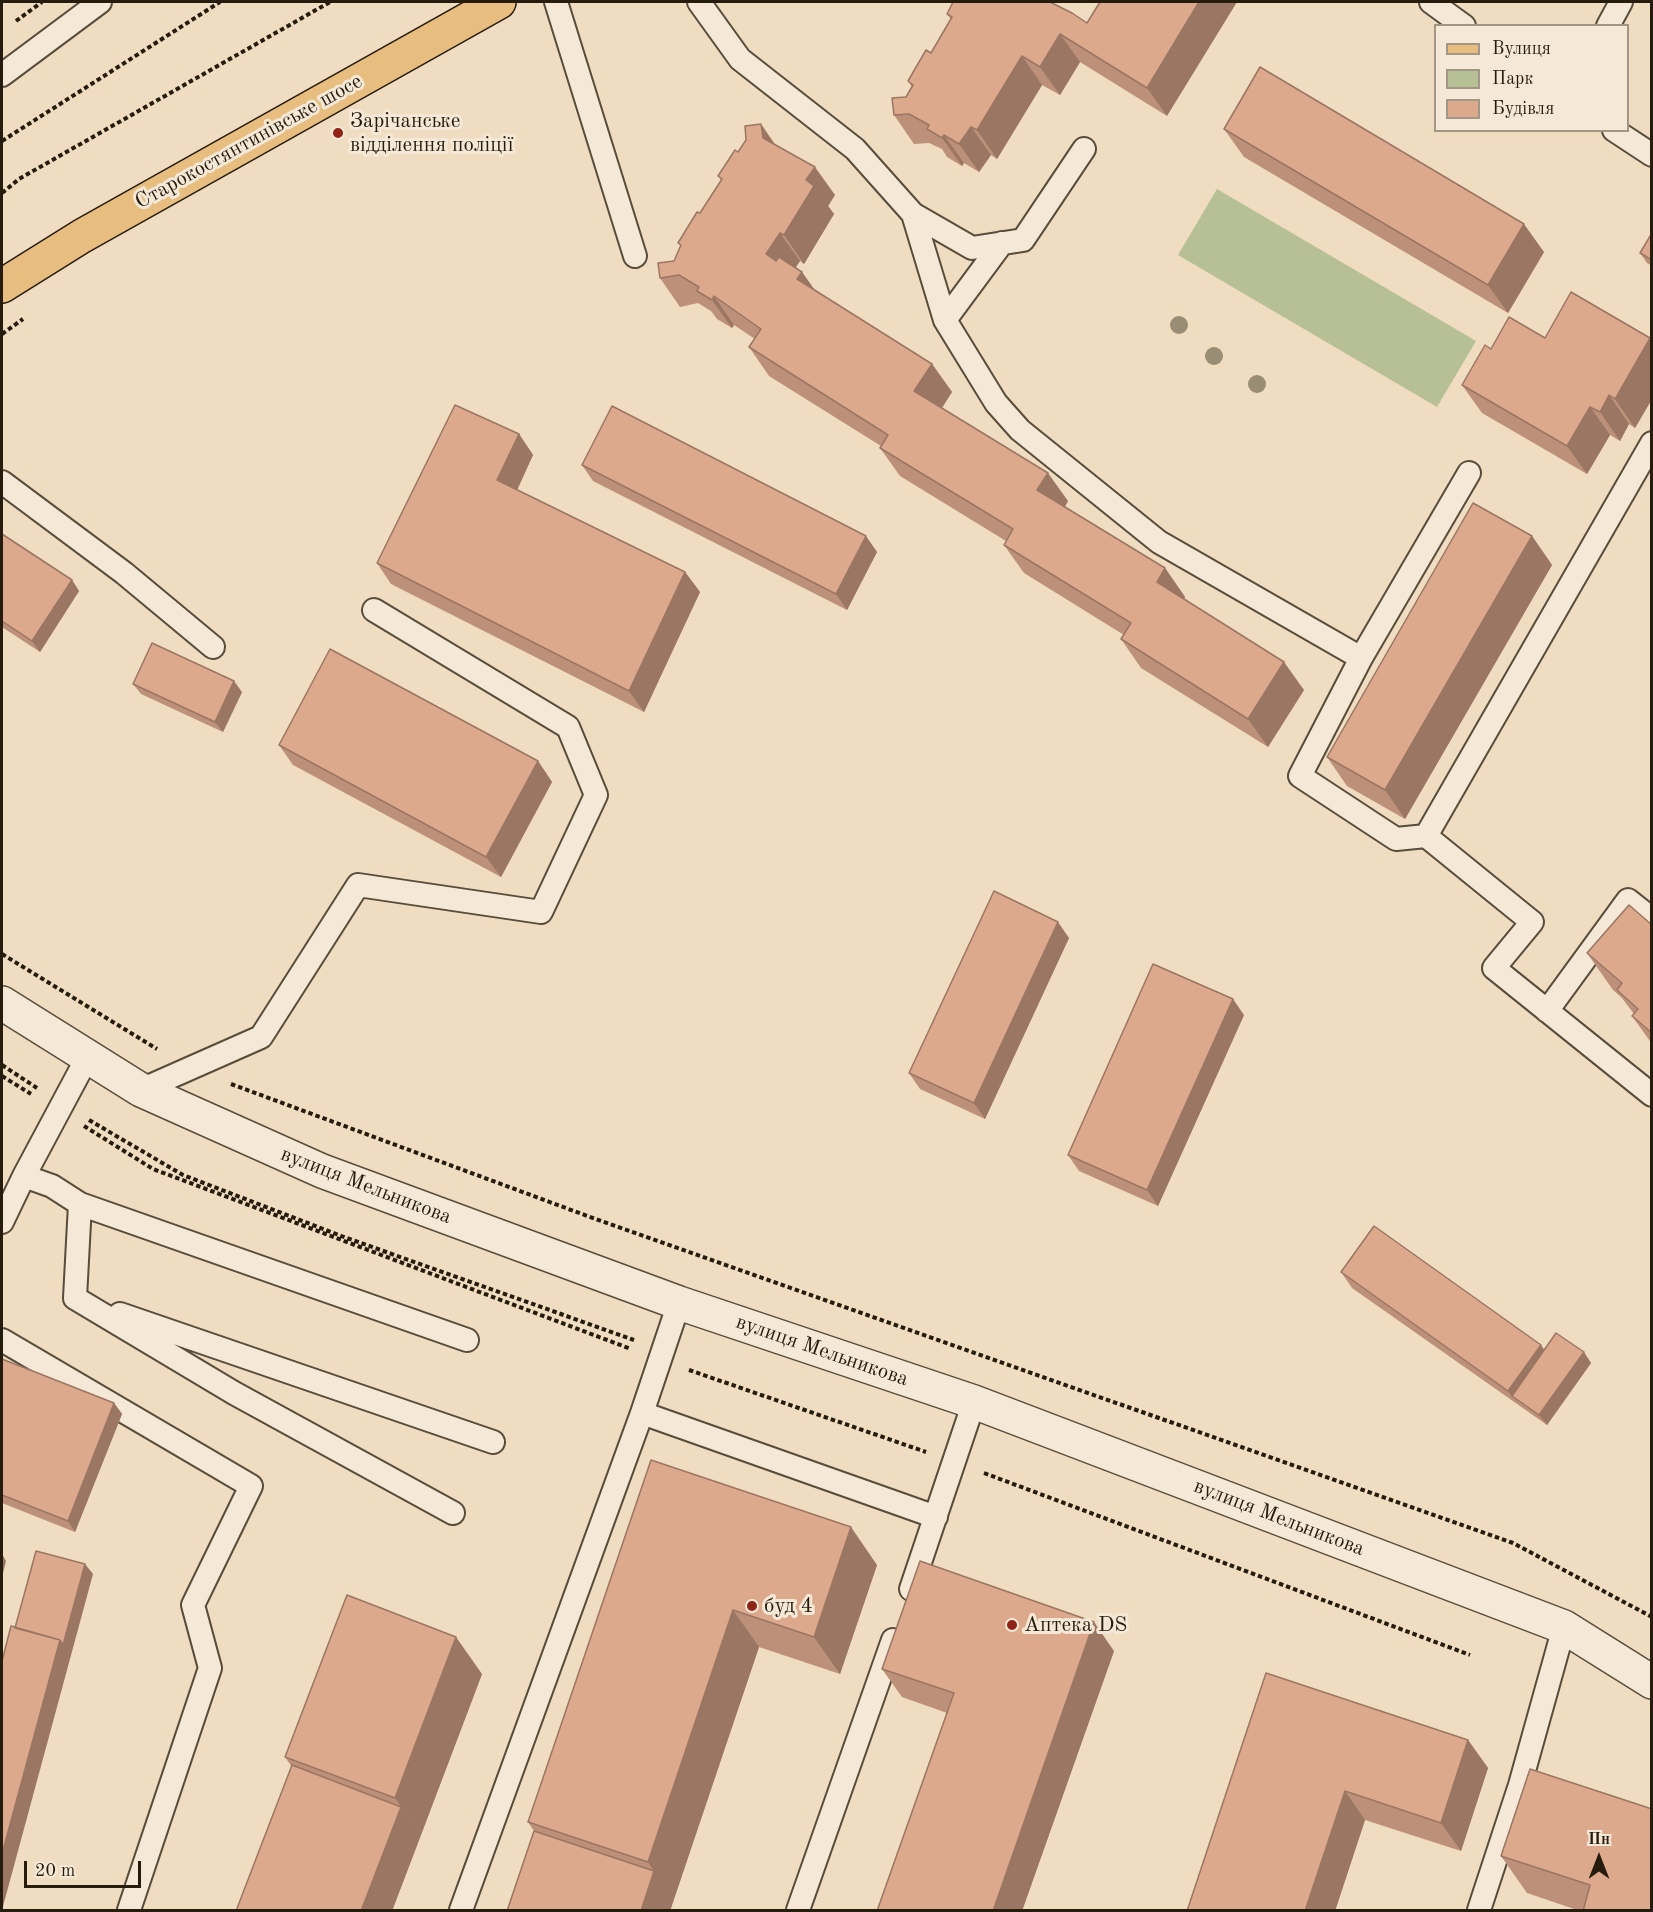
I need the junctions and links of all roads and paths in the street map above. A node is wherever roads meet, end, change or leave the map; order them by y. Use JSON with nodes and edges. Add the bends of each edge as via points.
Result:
{"nodes":[{"id":1,"x":42,"y":2,"type":"edge"},
{"id":2,"x":100,"y":2,"type":"edge"},
{"id":3,"x":220,"y":2,"type":"edge"},
{"id":4,"x":330,"y":2,"type":"edge"},
{"id":5,"x":499,"y":2,"type":"edge"},
{"id":6,"x":556,"y":2,"type":"edge"},
{"id":7,"x":699,"y":2,"type":"edge"},
{"id":8,"x":1431,"y":2,"type":"edge"},
{"id":9,"x":1622,"y":2,"type":"edge"},
{"id":10,"x":1461,"y":24,"type":"edge"},
{"id":11,"x":1609,"y":24,"type":"edge"},
{"id":12,"x":10,"y":27,"type":"dead end"},
{"id":13,"x":2,"y":75,"type":"edge"},
{"id":14,"x":1617,"y":132,"type":"edge"},
{"id":15,"x":2,"y":141,"type":"edge"},
{"id":16,"x":1084,"y":149,"type":"dead end"},
{"id":17,"x":1652,"y":155,"type":"edge"},
{"id":18,"x":2,"y":193,"type":"edge"},
{"id":19,"x":913,"y":213,"type":"junction"},
{"id":20,"x":1002,"y":243,"type":"junction"},
{"id":21,"x":635,"y":256,"type":"dead end"},
{"id":22,"x":2,"y":286,"type":"edge"},
{"id":23,"x":945,"y":320,"type":"junction"},
{"id":24,"x":1652,"y":443,"type":"edge"},
{"id":25,"x":1469,"y":473,"type":"dead end"},
{"id":26,"x":2,"y":482,"type":"edge"},
{"id":27,"x":374,"y":609,"type":"dead end"},
{"id":28,"x":213,"y":647,"type":"dead end"},
{"id":29,"x":1362,"y":658,"type":"junction"},
{"id":30,"x":1426,"y":836,"type":"junction"},
{"id":31,"x":1652,"y":919,"type":"edge"},
{"id":32,"x":2,"y":954,"type":"edge"},
{"id":33,"x":2,"y":1003,"type":"edge"},
{"id":34,"x":1547,"y":1011,"type":"junction"},
{"id":35,"x":87,"y":1058,"type":"junction"},
{"id":36,"x":2,"y":1065,"type":"edge"},
{"id":37,"x":189,"y":1069,"type":"junction"},
{"id":38,"x":2,"y":1076,"type":"edge"},
{"id":39,"x":141,"y":1090,"type":"junction"},
{"id":40,"x":1652,"y":1095,"type":"edge"},
{"id":41,"x":60,"y":1107,"type":"junction"},
{"id":42,"x":24,"y":1176,"type":"junction"},
{"id":43,"x":80,"y":1204,"type":"junction"},
{"id":44,"x":2,"y":1222,"type":"edge"},
{"id":45,"x":75,"y":1298,"type":"junction"},
{"id":46,"x":679,"y":1303,"type":"junction"},
{"id":47,"x":615,"y":1335,"type":"dead end"},
{"id":48,"x":2,"y":1340,"type":"edge"},
{"id":49,"x":467,"y":1340,"type":"dead end"},
{"id":50,"x":660,"y":1359,"type":"junction"},
{"id":51,"x":975,"y":1402,"type":"junction"},
{"id":52,"x":642,"y":1413,"type":"junction"},
{"id":53,"x":493,"y":1442,"type":"dead end"},
{"id":54,"x":955,"y":1462,"type":"junction"},
{"id":55,"x":453,"y":1513,"type":"dead end"},
{"id":56,"x":936,"y":1517,"type":"junction"},
{"id":57,"x":1652,"y":1617,"type":"edge"},
{"id":58,"x":1564,"y":1627,"type":"junction"},
{"id":59,"x":1470,"y":1654,"type":"dead end"},
{"id":60,"x":1652,"y":1682,"type":"edge"},
{"id":61,"x":129,"y":1911,"type":"edge"},
{"id":62,"x":461,"y":1911,"type":"edge"},
{"id":63,"x":798,"y":1911,"type":"edge"},
{"id":64,"x":1479,"y":1911,"type":"edge"}],
"edges":[{"from":1,"to":12,"type":"path"},
{"from":2,"to":13,"type":"lane"},
{"from":3,"to":15,"type":"path"},
{"from":4,"to":18,"type":"path","via":[[19,179]]},
{"from":5,"to":22,"type":"main road","name":"Старокостянтинівське шосе","via":[[82,236]]},
{"from":6,"to":21,"type":"lane"},
{"from":7,"to":19,"type":"lane","via":[[740,59],[855,149]]},
{"from":8,"to":10,"type":"lane"},
{"from":9,"to":11,"type":"lane"},
{"from":14,"to":17,"type":"lane"},
{"from":16,"to":20,"type":"lane","via":[[1023,240]]},
{"from":19,"to":20,"type":"lane","via":[[972,248]]},
{"from":19,"to":23,"type":"lane"},
{"from":20,"to":23,"type":"lane"},
{"from":23,"to":29,"type":"lane","via":[[996,403],[1029,437],[1159,542]]},
{"from":24,"to":30,"type":"lane"},
{"from":25,"to":29,"type":"lane"},
{"from":26,"to":28,"type":"lane","via":[[124,573]]},
{"from":27,"to":37,"type":"lane","via":[[568,727],[596,795],[541,912],[358,885],[261,1037]]},
{"from":29,"to":30,"type":"lane","via":[[1300,776],[1396,839]]},
{"from":30,"to":34,"type":"lane","via":[[1532,922],[1494,968]]},
{"from":31,"to":34,"type":"lane","via":[[1628,900]]},
{"from":32,"to":37,"type":"path"},
{"from":33,"to":35,"type":"street","name":"вулиця Мельникова"},
{"from":34,"to":40,"type":"lane"},
{"from":35,"to":39,"type":"street","name":"вулиця Мельникова"},
{"from":35,"to":41,"type":"lane"},
{"from":36,"to":41,"type":"path"},
{"from":37,"to":39,"type":"lane"},
{"from":37,"to":57,"type":"path","via":[[613,1225],[1513,1543]]},
{"from":38,"to":41,"type":"path"},
{"from":39,"to":46,"type":"street","name":"вулиця Мельникова","via":[[322,1171]]},
{"from":41,"to":42,"type":"lane"},
{"from":41,"to":47,"type":"path","via":[[183,1175]]},
{"from":41,"to":50,"type":"path","via":[[153,1169]]},
{"from":42,"to":43,"type":"lane","via":[[51,1186]]},
{"from":42,"to":44,"type":"lane"},
{"from":43,"to":45,"type":"lane"},
{"from":43,"to":49,"type":"lane"},
{"from":45,"to":53,"type":"lane"},
{"from":45,"to":55,"type":"lane","via":[[234,1393]]},
{"from":46,"to":50,"type":"lane"},
{"from":46,"to":51,"type":"street","name":"вулиця Мельникова"},
{"from":48,"to":61,"type":"lane","via":[[251,1486],[193,1605],[210,1668]]},
{"from":50,"to":52,"type":"lane"},
{"from":50,"to":54,"type":"path"},
{"from":51,"to":54,"type":"lane"},
{"from":51,"to":58,"type":"street","name":"вулиця Мельникова"},
{"from":52,"to":56,"type":"lane"},
{"from":52,"to":62,"type":"lane"},
{"from":54,"to":56,"type":"lane"},
{"from":54,"to":59,"type":"path"},
{"from":56,"to":63,"type":"lane"},
{"from":58,"to":60,"type":"street","name":"вулиця Мельникова"},
{"from":58,"to":64,"type":"lane","via":[[1520,1785]]}]}
